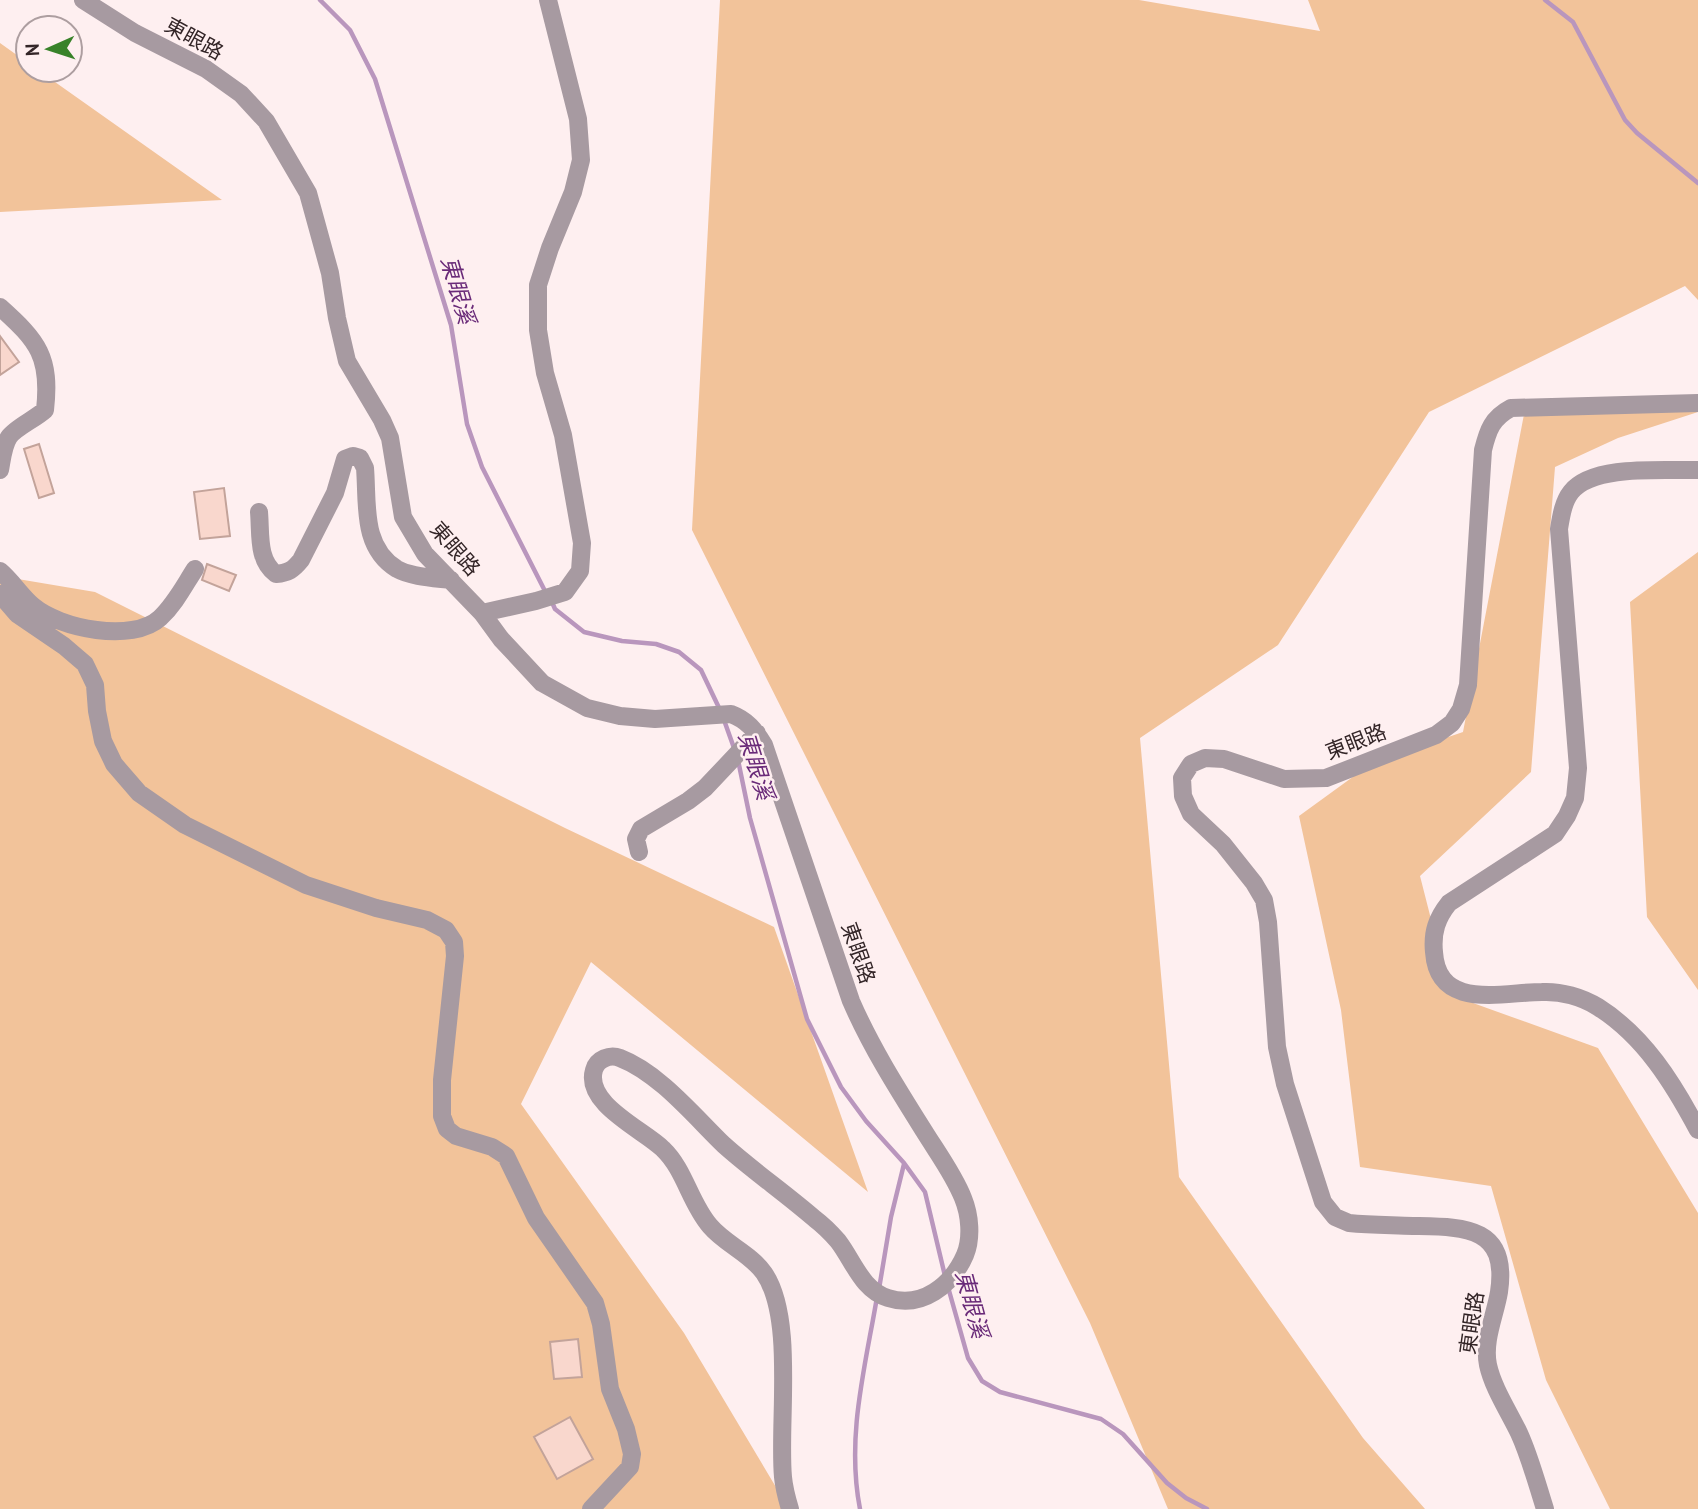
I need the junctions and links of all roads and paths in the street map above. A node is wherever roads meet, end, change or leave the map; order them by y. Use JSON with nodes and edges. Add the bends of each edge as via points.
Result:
{"nodes":[{"id":1,"x":83,"y":0,"type":"edge"},
{"id":2,"x":548,"y":0,"type":"edge"},
{"id":3,"x":0,"y":307,"type":"edge"},
{"id":4,"x":1698,"y":404,"type":"edge"},
{"id":5,"x":0,"y":470,"type":"edge"},
{"id":6,"x":1698,"y":470,"type":"edge"},
{"id":7,"x":259,"y":512,"type":"dead end"},
{"id":8,"x":195,"y":569,"type":"dead end"},
{"id":9,"x":0,"y":570,"type":"edge"},
{"id":10,"x":451,"y":580,"type":"junction"},
{"id":11,"x":0,"y":594,"type":"edge"},
{"id":12,"x":482,"y":613,"type":"junction"},
{"id":13,"x":757,"y":733,"type":"junction"},
{"id":14,"x":639,"y":852,"type":"dead end"},
{"id":15,"x":1698,"y":1130,"type":"edge"},
{"id":16,"x":592,"y":1509,"type":"edge"},
{"id":17,"x":790,"y":1509,"type":"edge"},
{"id":18,"x":1545,"y":1509,"type":"edge"}],
"edges":[{"from":1,"to":10,"type":"street","name":"東眼路","via":[[206,69],[241,94],[266,121],[307,193],[330,273],[347,361],[390,438],[404,517],[425,554]]},
{"from":2,"to":12,"type":"street","via":[[578,119],[582,160],[538,285],[538,330],[582,542],[580,571],[565,592]]},
{"from":3,"to":5,"type":"street","via":[[25,330],[47,369],[45,410],[10,436]]},
{"from":4,"to":18,"type":"street","name":"東眼路","via":[[1511,408],[1489,426],[1483,450],[1468,685],[1461,709],[1436,735],[1326,778],[1284,779],[1224,759],[1205,758],[1191,764],[1182,778],[1182,796],[1191,814],[1223,844],[1264,901],[1279,1060],[1323,1202],[1349,1223],[1457,1227],[1476,1232],[1488,1240],[1496,1255],[1501,1271],[1488,1366],[1521,1436]]},
{"from":6,"to":15,"type":"street","via":[[1607,473],[1581,482],[1569,494],[1559,529],[1578,768],[1575,798],[1555,834],[1449,903],[1437,918],[1433,941],[1434,963],[1446,984],[1466,995],[1545,992],[1597,1006],[1637,1037],[1653,1056]]},
{"from":7,"to":10,"type":"street","via":[[267,568],[276,574],[294,569],[335,493],[345,459],[360,458],[365,468],[369,532],[380,554],[398,570]]},
{"from":8,"to":9,"type":"street","via":[[159,619],[135,630],[65,623],[34,607]]},
{"from":10,"to":12,"type":"street","name":"東眼路"},
{"from":11,"to":16,"type":"street","via":[[17,614],[85,664],[96,685],[103,741],[114,764],[139,793],[185,825],[306,885],[427,920],[446,930],[454,942],[442,1116],[456,1136],[492,1147],[506,1157],[536,1219],[595,1303],[610,1389],[632,1454],[630,1467]]},
{"from":12,"to":13,"type":"street","name":"東眼路","via":[[542,682],[587,708],[655,719],[731,714]]},
{"from":13,"to":14,"type":"street","via":[[705,788],[641,829],[636,839]]},
{"from":13,"to":17,"type":"street","name":"東眼路","via":[[856,1014],[964,1199],[970,1226],[967,1251],[957,1272],[939,1289],[910,1301],[889,1299],[871,1290],[819,1222],[725,1146],[645,1072],[610,1056],[594,1070],[599,1097],[662,1148],[712,1229],[762,1269],[771,1285],[781,1327],[783,1479]]}]}
